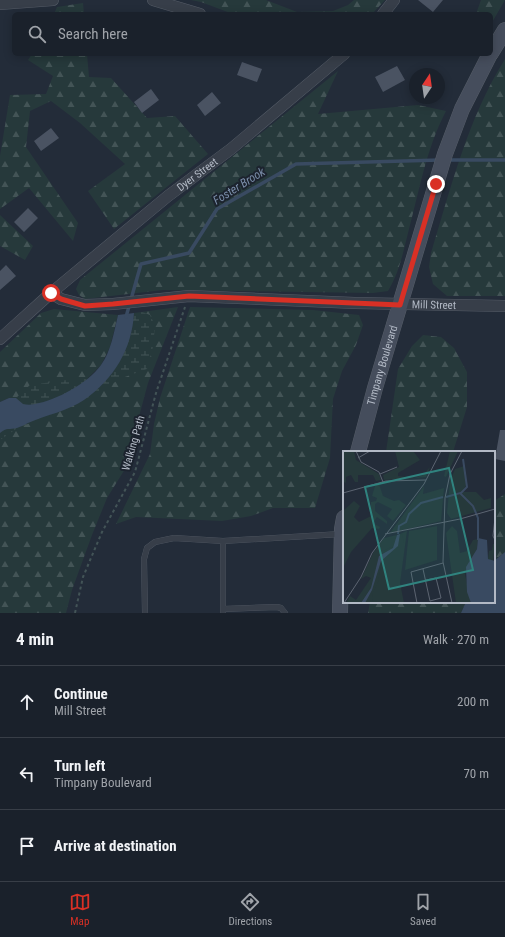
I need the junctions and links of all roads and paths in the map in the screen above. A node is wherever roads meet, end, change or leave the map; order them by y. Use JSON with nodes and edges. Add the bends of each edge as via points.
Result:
{"nodes":[{"id":1,"x":53,"y":0,"type":"edge"},
{"id":2,"x":153,"y":0,"type":"edge"},
{"id":3,"x":394,"y":0,"type":"edge"},
{"id":4,"x":0,"y":4,"type":"edge"},
{"id":5,"x":193,"y":12,"type":"edge"},
{"id":6,"x":385,"y":12,"type":"edge"},
{"id":7,"x":505,"y":30,"type":"edge"},
{"id":8,"x":493,"y":50,"type":"edge"},
{"id":9,"x":342,"y":56,"type":"edge"},
{"id":10,"x":489,"y":56,"type":"edge"},
{"id":11,"x":51,"y":293,"type":"junction"},
{"id":12,"x":189,"y":296,"type":"junction"},
{"id":13,"x":400,"y":305,"type":"junction"},
{"id":14,"x":505,"y":306,"type":"edge"},
{"id":15,"x":0,"y":340,"type":"edge"},
{"id":16,"x":358,"y":451,"type":"edge"},
{"id":17,"x":343,"y":526,"type":"edge"},
{"id":18,"x":342,"y":534,"type":"junction"},
{"id":19,"x":223,"y":541,"type":"junction"},
{"id":20,"x":223,"y":611,"type":"edge"},
{"id":21,"x":75,"y":613,"type":"edge"},
{"id":22,"x":145,"y":613,"type":"edge"},
{"id":23,"x":285,"y":613,"type":"edge"},
{"id":24,"x":340,"y":613,"type":"edge"}],
"edges":[{"from":1,"to":4,"type":"street"},
{"from":2,"to":5,"type":"street"},
{"from":3,"to":6,"type":"street"},
{"from":7,"to":8,"type":"main road","name":"Timpany Boulevard"},
{"from":9,"to":11,"type":"street","name":"Dyer Street","via":[[231,149],[168,196]]},
{"from":10,"to":13,"type":"main road","name":"Timpany Boulevard","via":[[462,109],[442,161]]},
{"from":11,"to":12,"type":"street","name":"Mill Street","via":[[61,299],[85,306]]},
{"from":11,"to":15,"type":"street"},
{"from":12,"to":13,"type":"street","name":"Mill Street"},
{"from":12,"to":21,"type":"path","name":"Walking Path","via":[[156,393],[135,472],[99,539],[83,577]]},
{"from":13,"to":14,"type":"street","name":"Mill Street"},
{"from":13,"to":16,"type":"main road","name":"Timpany Boulevard"},
{"from":17,"to":18,"type":"main road"},
{"from":18,"to":19,"type":"lane"},
{"from":18,"to":24,"type":"main road"},
{"from":19,"to":20,"type":"lane"},
{"from":19,"to":22,"type":"lane","via":[[174,538],[151,545],[144,559]]},
{"from":20,"to":23,"type":"lane","via":[[277,607]]}]}
